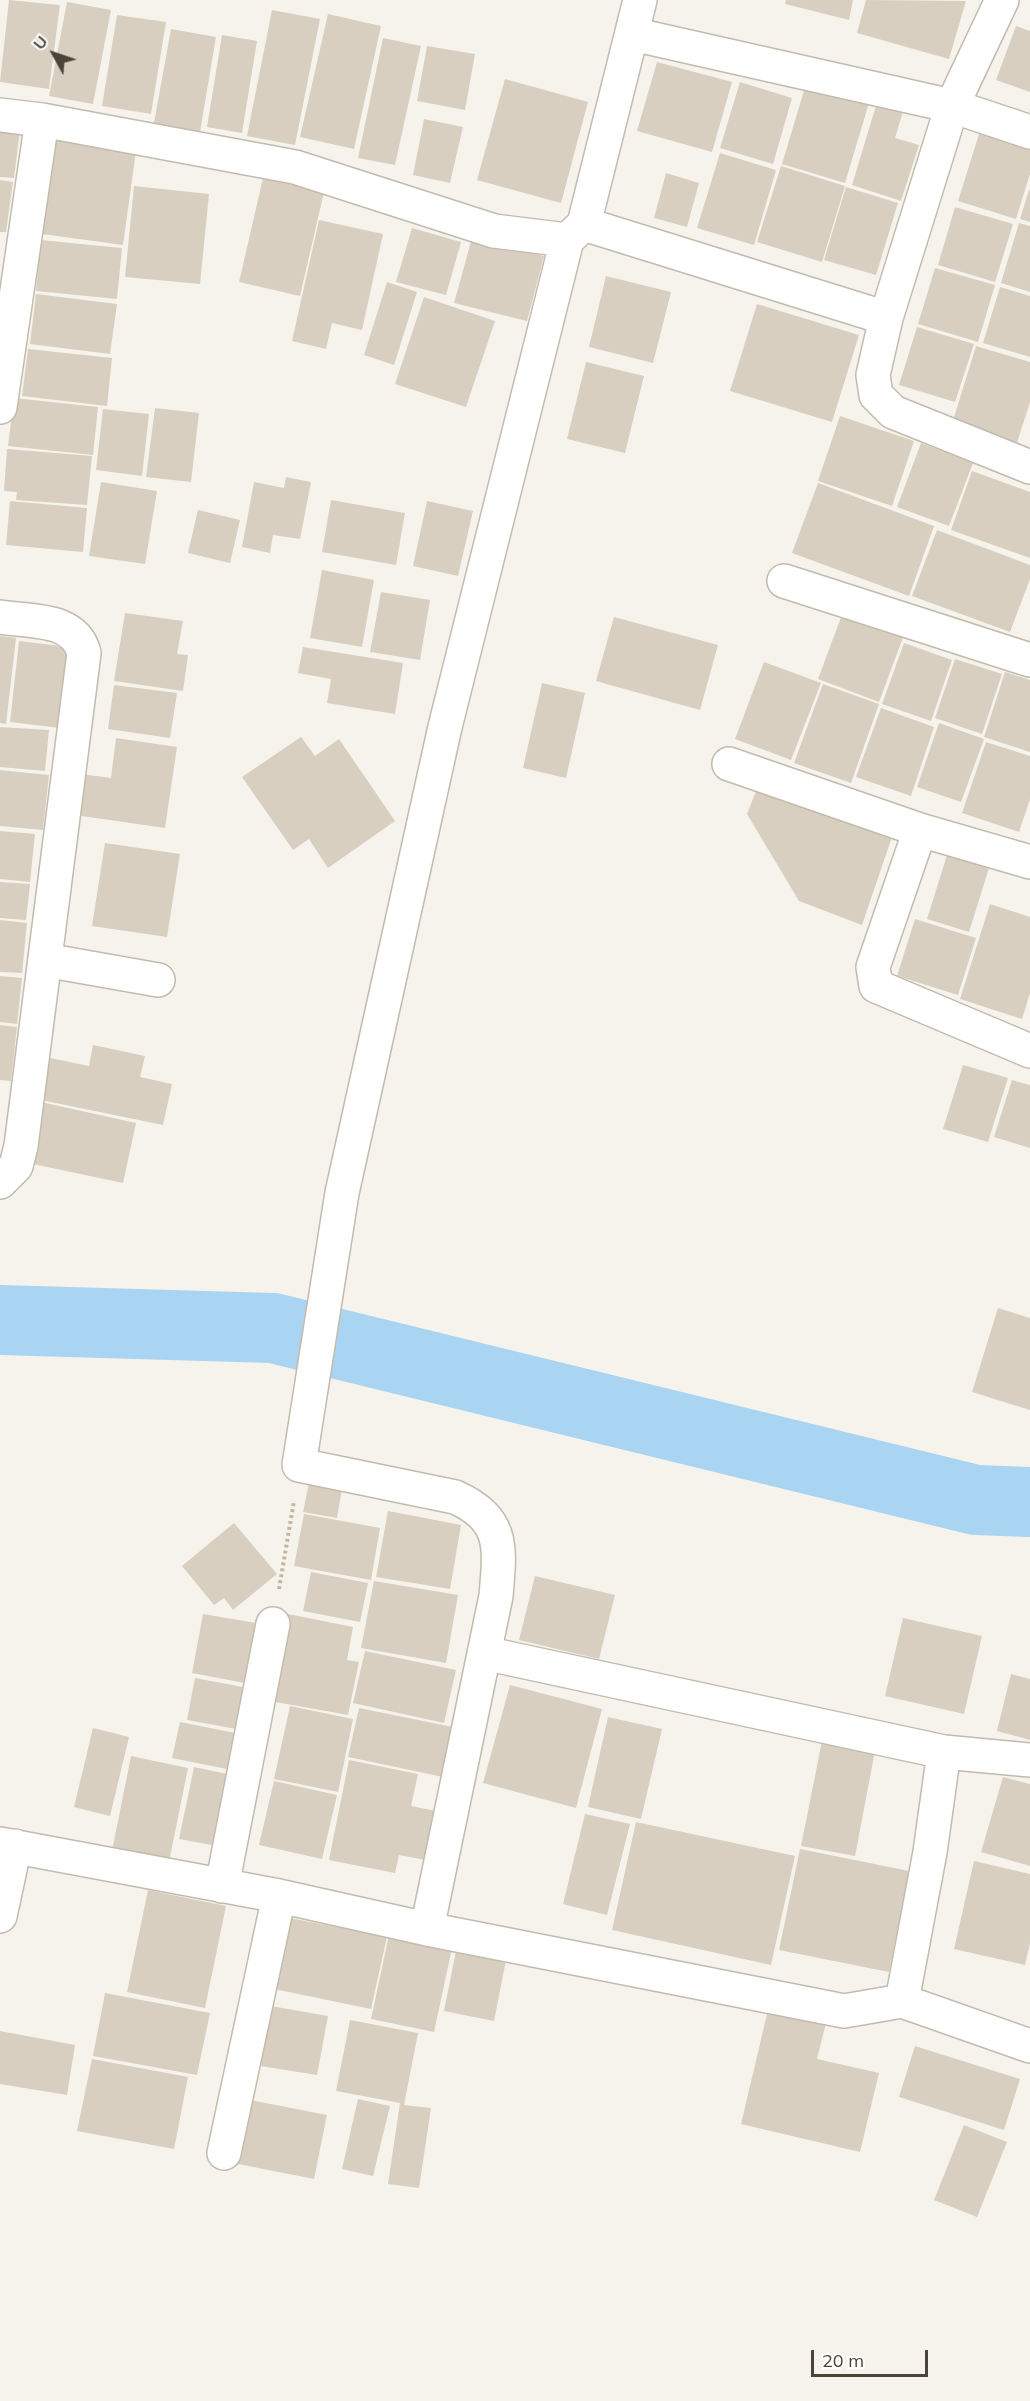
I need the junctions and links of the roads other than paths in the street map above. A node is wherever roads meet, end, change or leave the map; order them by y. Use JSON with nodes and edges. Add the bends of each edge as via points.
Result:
{"nodes":[{"id":1,"x":640,"y":0,"type":"edge"},
{"id":2,"x":1002,"y":0,"type":"edge"},
{"id":3,"x":632,"y":34,"type":"junction"},
{"id":4,"x":952,"y":106,"type":"junction"},
{"id":5,"x":0,"y":115,"type":"edge"},
{"id":6,"x":42,"y":120,"type":"junction"},
{"id":7,"x":1030,"y":132,"type":"edge"},
{"id":8,"x":575,"y":232,"type":"junction"},
{"id":9,"x":886,"y":318,"type":"junction"},
{"id":10,"x":0,"y":407,"type":"edge"},
{"id":11,"x":1030,"y":467,"type":"edge"},
{"id":12,"x":784,"y":581,"type":"dead end"},
{"id":13,"x":0,"y":617,"type":"edge"},
{"id":14,"x":1030,"y":660,"type":"edge"},
{"id":15,"x":729,"y":764,"type":"dead end"},
{"id":16,"x":920,"y":830,"type":"junction"},
{"id":17,"x":1030,"y":862,"type":"edge"},
{"id":18,"x":45,"y":960,"type":"junction"},
{"id":19,"x":158,"y":980,"type":"dead end"},
{"id":20,"x":1030,"y":1051,"type":"edge"},
{"id":21,"x":0,"y":1182,"type":"edge"},
{"id":22,"x":273,"y":1624,"type":"road end"},
{"id":23,"x":484,"y":1653,"type":"junction"},
{"id":24,"x":944,"y":1752,"type":"junction"},
{"id":25,"x":1030,"y":1760,"type":"edge"},
{"id":26,"x":8,"y":1845,"type":"edge"},
{"id":27,"x":222,"y":1886,"type":"junction"},
{"id":28,"x":279,"y":1896,"type":"junction"},
{"id":29,"x":0,"y":1916,"type":"edge"},
{"id":30,"x":428,"y":1929,"type":"junction"},
{"id":31,"x":902,"y":2001,"type":"junction"},
{"id":32,"x":1030,"y":2046,"type":"edge"},
{"id":33,"x":224,"y":2153,"type":"dead end"}],
"edges":[{"from":1,"to":3,"type":"street"},
{"from":2,"to":4,"type":"street"},
{"from":3,"to":4,"type":"street"},
{"from":3,"to":8,"type":"street"},
{"from":4,"to":7,"type":"street"},
{"from":4,"to":9,"type":"street"},
{"from":5,"to":6,"type":"street"},
{"from":6,"to":8,"type":"street","via":[[295,168],[494,231]]},
{"from":6,"to":10,"type":"street"},
{"from":8,"to":9,"type":"street"},
{"from":8,"to":23,"type":"street","via":[[444,728],[342,1193],[300,1465],[455,1497],[487,1517],[495,1531],[499,1553],[496,1596]]},
{"from":9,"to":11,"type":"street","via":[[873,375],[876,395],[893,412]]},
{"from":12,"to":14,"type":"street"},
{"from":13,"to":18,"type":"street","via":[[63,626],[81,642],[84,653]]},
{"from":15,"to":16,"type":"street"},
{"from":16,"to":17,"type":"street"},
{"from":16,"to":20,"type":"street","via":[[873,967],[876,986]]},
{"from":18,"to":19,"type":"street"},
{"from":18,"to":21,"type":"street","via":[[21,1146],[16,1166]]},
{"from":22,"to":27,"type":"street"},
{"from":23,"to":24,"type":"street"},
{"from":23,"to":30,"type":"street"},
{"from":24,"to":25,"type":"street"},
{"from":24,"to":31,"type":"street"},
{"from":26,"to":27,"type":"street"},
{"from":26,"to":29,"type":"street"},
{"from":27,"to":28,"type":"street"},
{"from":28,"to":30,"type":"street"},
{"from":28,"to":33,"type":"street"},
{"from":30,"to":31,"type":"street","via":[[843,2011]]},
{"from":31,"to":32,"type":"street"}]}
